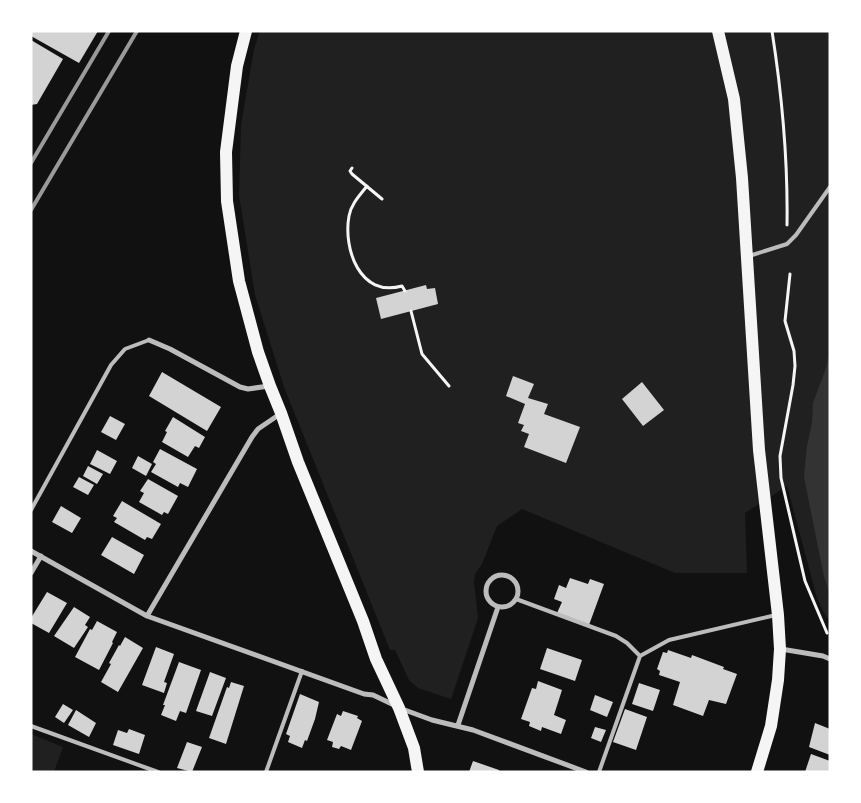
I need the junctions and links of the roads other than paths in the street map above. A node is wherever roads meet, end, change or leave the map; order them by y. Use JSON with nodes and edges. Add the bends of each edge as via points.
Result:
{"nodes":[{"id":1,"x":246,"y":31,"type":"edge"},
{"id":2,"x":718,"y":31,"type":"edge"},
{"id":3,"x":830,"y":187,"type":"edge"},
{"id":4,"x":747,"y":257,"type":"junction"},
{"id":5,"x":149,"y":340,"type":"joint"},
{"id":6,"x":270,"y":386,"type":"junction"},
{"id":7,"x":281,"y":413,"type":"junction"},
{"id":8,"x":31,"y":510,"type":"edge"},
{"id":9,"x":31,"y":551,"type":"edge"},
{"id":10,"x":41,"y":556,"type":"junction"},
{"id":11,"x":31,"y":573,"type":"edge"},
{"id":12,"x":516,"y":600,"type":"junction"},
{"id":13,"x":498,"y":607,"type":"junction"},
{"id":14,"x":778,"y":614,"type":"junction"},
{"id":15,"x":147,"y":616,"type":"junction"},
{"id":16,"x":780,"y":649,"type":"junction"},
{"id":17,"x":640,"y":656,"type":"junction"},
{"id":18,"x":830,"y":659,"type":"edge"},
{"id":19,"x":302,"y":671,"type":"junction"},
{"id":20,"x":399,"y":708,"type":"junction"},
{"id":21,"x":458,"y":725,"type":"junction"},
{"id":22,"x":31,"y":726,"type":"edge"},
{"id":23,"x":158,"y":772,"type":"edge"},
{"id":24,"x":266,"y":772,"type":"edge"},
{"id":25,"x":418,"y":772,"type":"edge"},
{"id":26,"x":586,"y":772,"type":"edge"},
{"id":27,"x":599,"y":772,"type":"edge"},
{"id":28,"x":757,"y":772,"type":"edge"}],
"edges":[{"from":1,"to":6,"type":"main road","via":[[227,143],[227,201],[239,281]]},
{"from":2,"to":4,"type":"main road","via":[[734,98]]},
{"from":3,"to":4,"type":"lane","via":[[787,244]]},
{"from":4,"to":14,"type":"main road","via":[[758,450]]},
{"from":5,"to":6,"type":"street","via":[[240,386],[248,389]]},
{"from":5,"to":8,"type":"lane","via":[[125,349],[110,365]]},
{"from":6,"to":7,"type":"main road"},
{"from":7,"to":15,"type":"street","via":[[258,428],[252,437]]},
{"from":7,"to":20,"type":"main road","via":[[376,660]]},
{"from":9,"to":10,"type":"street"},
{"from":10,"to":11,"type":"street"},
{"from":10,"to":15,"type":"street"},
{"from":12,"to":13,"type":"street","via":[[508,606]]},
{"from":12,"to":13,"type":"street","via":[[518,589],[514,580],[499,576],[490,581],[486,591],[489,601]]},
{"from":12,"to":17,"type":"lane","via":[[616,636]]},
{"from":13,"to":21,"type":"street"},
{"from":14,"to":16,"type":"main road"},
{"from":14,"to":17,"type":"lane","via":[[669,640]]},
{"from":15,"to":19,"type":"street"},
{"from":16,"to":18,"type":"street"},
{"from":16,"to":28,"type":"main road","via":[[771,726]]},
{"from":17,"to":27,"type":"lane"},
{"from":19,"to":20,"type":"street","via":[[373,695]]},
{"from":19,"to":24,"type":"lane"},
{"from":20,"to":21,"type":"street"},
{"from":20,"to":25,"type":"main road","via":[[414,748]]},
{"from":21,"to":26,"type":"street"},
{"from":22,"to":23,"type":"lane"}]}
